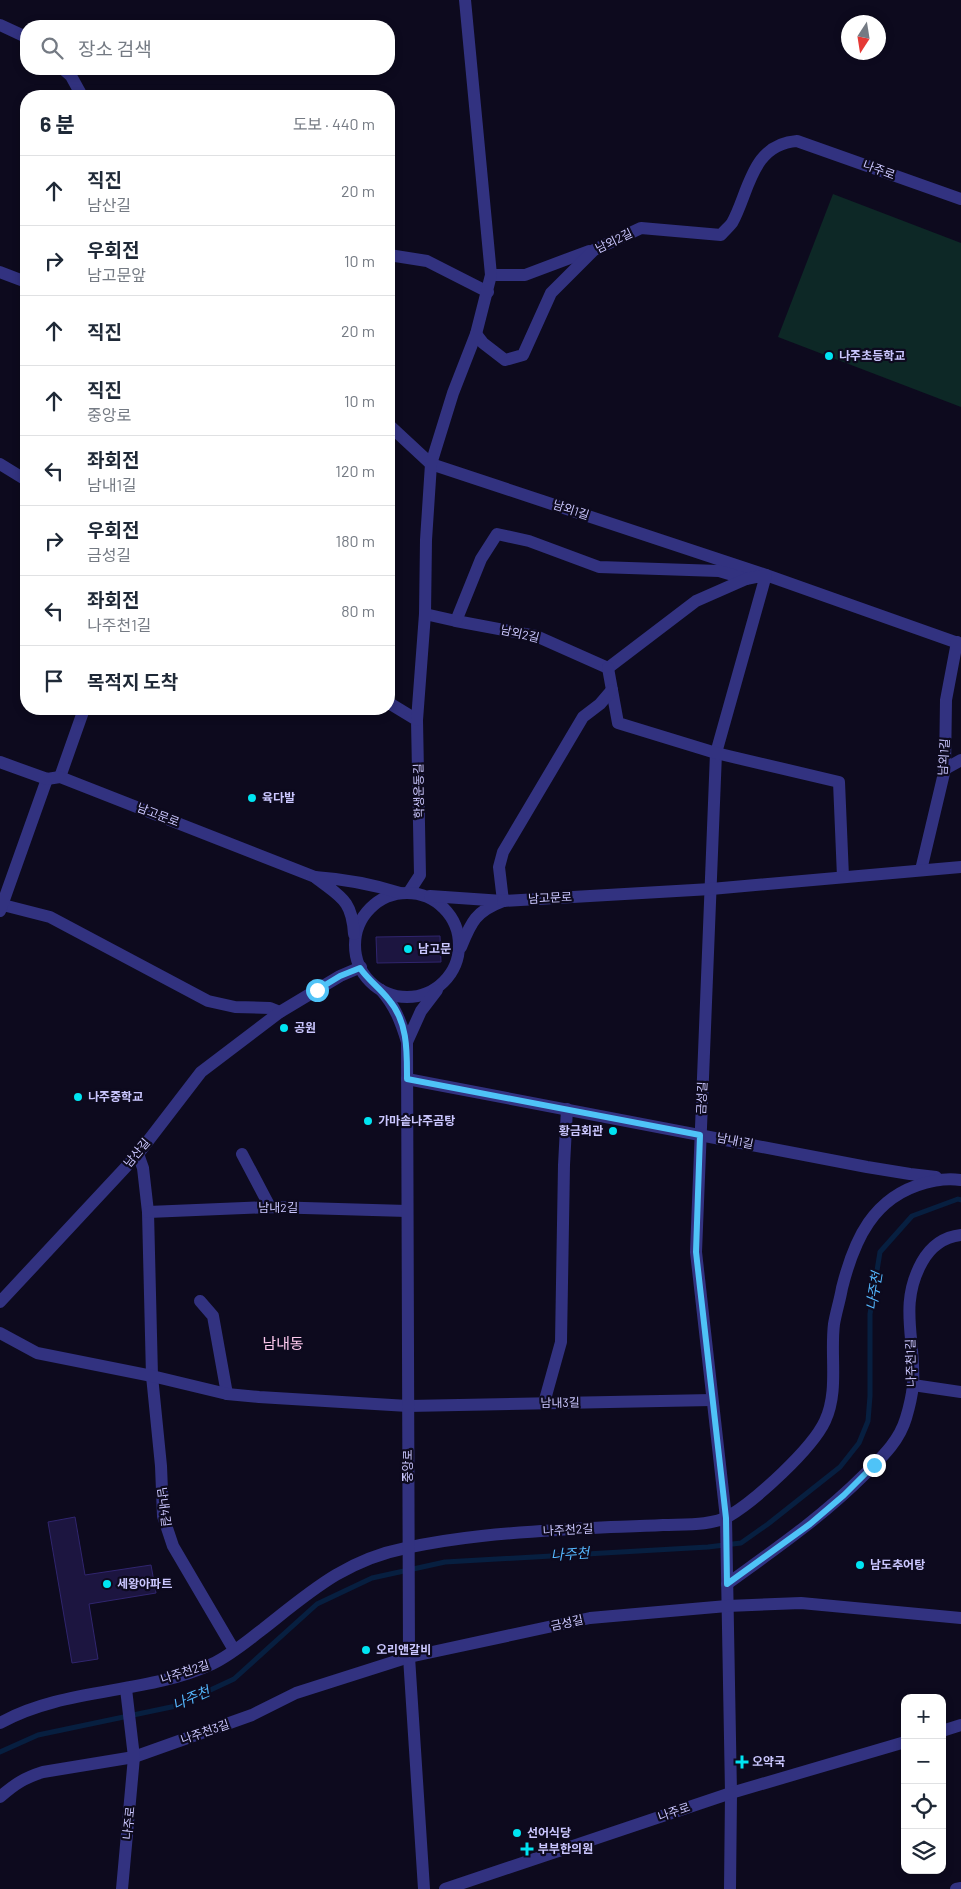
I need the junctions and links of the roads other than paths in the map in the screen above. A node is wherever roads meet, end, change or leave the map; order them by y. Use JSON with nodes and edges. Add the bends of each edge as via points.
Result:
{"nodes":[{"id":1,"x":465,"y":0,"type":"edge"},
{"id":2,"x":0,"y":25,"type":"edge"},
{"id":3,"x":20,"y":34,"type":"edge"},
{"id":4,"x":70,"y":75,"type":"edge"},
{"id":5,"x":79,"y":90,"type":"edge"},
{"id":6,"x":796,"y":141,"type":"joint"},
{"id":7,"x":961,"y":199,"type":"edge"},
{"id":8,"x":594,"y":250,"type":"junction"},
{"id":9,"x":395,"y":255,"type":"edge"},
{"id":10,"x":0,"y":272,"type":"edge"},
{"id":11,"x":491,"y":275,"type":"junction"},
{"id":12,"x":20,"y":280,"type":"edge"},
{"id":13,"x":488,"y":292,"type":"junction"},
{"id":14,"x":476,"y":334,"type":"junction"},
{"id":15,"x":395,"y":431,"type":"edge"},
{"id":16,"x":0,"y":464,"type":"edge"},
{"id":17,"x":431,"y":464,"type":"junction"},
{"id":18,"x":20,"y":476,"type":"edge"},
{"id":19,"x":766,"y":575,"type":"junction"},
{"id":20,"x":746,"y":580,"type":"junction"},
{"id":21,"x":425,"y":614,"type":"junction"},
{"id":22,"x":456,"y":622,"type":"junction"},
{"id":23,"x":959,"y":643,"type":"edge"},
{"id":24,"x":608,"y":668,"type":"junction"},
{"id":25,"x":612,"y":690,"type":"junction"},
{"id":26,"x":395,"y":707,"type":"edge"},
{"id":27,"x":82,"y":715,"type":"edge"},
{"id":28,"x":418,"y":720,"type":"junction"},
{"id":29,"x":716,"y":753,"type":"junction"},
{"id":30,"x":961,"y":760,"type":"edge"},
{"id":31,"x":0,"y":762,"type":"edge"},
{"id":32,"x":945,"y":769,"type":"junction"},
{"id":33,"x":60,"y":777,"type":"junction"},
{"id":34,"x":47,"y":779,"type":"junction"},
{"id":35,"x":961,"y":867,"type":"edge"},
{"id":36,"x":921,"y":870,"type":"junction"},
{"id":37,"x":315,"y":877,"type":"junction"},
{"id":38,"x":843,"y":877,"type":"junction"},
{"id":39,"x":5,"y":880,"type":"edge"},
{"id":40,"x":711,"y":889,"type":"junction"},
{"id":41,"x":406,"y":893,"type":"junction"},
{"id":42,"x":426,"y":896,"type":"junction"},
{"id":43,"x":502,"y":901,"type":"junction"},
{"id":44,"x":1,"y":908,"type":"edge"},
{"id":45,"x":355,"y":946,"type":"junction"},
{"id":46,"x":460,"y":949,"type":"junction"},
{"id":47,"x":360,"y":968,"type":"junction"},
{"id":48,"x":447,"y":979,"type":"junction"},
{"id":49,"x":381,"y":990,"type":"junction"},
{"id":50,"x":280,"y":1012,"type":"junction"},
{"id":51,"x":407,"y":1042,"type":"junction"},
{"id":52,"x":407,"y":1079,"type":"junction"},
{"id":53,"x":567,"y":1109,"type":"junction"},
{"id":54,"x":700,"y":1135,"type":"junction"},
{"id":55,"x":138,"y":1154,"type":"junction"},
{"id":56,"x":242,"y":1154,"type":"dead end"},
{"id":57,"x":946,"y":1178,"type":"junction"},
{"id":58,"x":961,"y":1180,"type":"edge"},
{"id":59,"x":270,"y":1207,"type":"junction"},
{"id":60,"x":148,"y":1212,"type":"junction"},
{"id":61,"x":407,"y":1212,"type":"junction"},
{"id":62,"x":961,"y":1235,"type":"edge"},
{"id":63,"x":200,"y":1301,"type":"dead end"},
{"id":64,"x":0,"y":1302,"type":"edge"},
{"id":65,"x":0,"y":1333,"type":"edge"},
{"id":66,"x":152,"y":1376,"type":"junction"},
{"id":67,"x":913,"y":1385,"type":"junction"},
{"id":68,"x":961,"y":1392,"type":"edge"},
{"id":69,"x":226,"y":1394,"type":"junction"},
{"id":70,"x":712,"y":1400,"type":"junction"},
{"id":71,"x":544,"y":1403,"type":"junction"},
{"id":72,"x":408,"y":1406,"type":"junction"},
{"id":73,"x":726,"y":1518,"type":"junction"},
{"id":74,"x":408,"y":1551,"type":"junction"},
{"id":75,"x":727,"y":1584,"type":"junction"},
{"id":76,"x":727,"y":1606,"type":"junction"},
{"id":77,"x":961,"y":1618,"type":"edge"},
{"id":78,"x":234,"y":1650,"type":"junction"},
{"id":79,"x":409,"y":1657,"type":"junction"},
{"id":80,"x":126,"y":1689,"type":"junction"},
{"id":81,"x":0,"y":1723,"type":"edge"},
{"id":82,"x":961,"y":1726,"type":"edge"},
{"id":83,"x":946,"y":1730,"type":"edge"},
{"id":84,"x":901,"y":1743,"type":"edge"},
{"id":85,"x":134,"y":1757,"type":"junction"},
{"id":86,"x":731,"y":1793,"type":"junction"},
{"id":87,"x":0,"y":1797,"type":"edge"},
{"id":88,"x":961,"y":1888,"type":"edge"},
{"id":89,"x":122,"y":1889,"type":"edge"},
{"id":90,"x":424,"y":1889,"type":"edge"},
{"id":91,"x":445,"y":1889,"type":"edge"},
{"id":92,"x":730,"y":1889,"type":"edge"},
{"id":93,"x":956,"y":1889,"type":"edge"}],
"edges":[{"from":1,"to":11,"type":"street"},
{"from":2,"to":3,"type":"street"},
{"from":4,"to":5,"type":"street"},
{"from":6,"to":7,"type":"street","name":"나주로"},
{"from":6,"to":8,"type":"street","name":"남외2길","via":[[774,149],[760,160],[731,224],[721,235],[642,228]]},
{"from":8,"to":11,"type":"street","via":[[525,275]]},
{"from":8,"to":14,"type":"street","name":"남외2길","via":[[550,292],[523,356],[505,360]]},
{"from":9,"to":13,"type":"street","via":[[427,261]]},
{"from":10,"to":12,"type":"street"},
{"from":11,"to":13,"type":"street"},
{"from":13,"to":14,"type":"street"},
{"from":14,"to":17,"type":"street"},
{"from":15,"to":17,"type":"street","name":"남외1길"},
{"from":16,"to":18,"type":"street"},
{"from":17,"to":19,"type":"street","name":"남외1길"},
{"from":17,"to":21,"type":"street"},
{"from":19,"to":20,"type":"street"},
{"from":19,"to":23,"type":"street","name":"남외1길"},
{"from":19,"to":29,"type":"street"},
{"from":20,"to":22,"type":"street","via":[[719,571],[599,567],[529,541],[497,534],[481,560]]},
{"from":20,"to":24,"type":"street","via":[[696,601]]},
{"from":21,"to":22,"type":"street","name":"남외2길"},
{"from":21,"to":28,"type":"street"},
{"from":22,"to":24,"type":"street","name":"남외2길","via":[[536,636]]},
{"from":23,"to":32,"type":"street","name":"남외1길","via":[[946,700]]},
{"from":24,"to":25,"type":"street"},
{"from":25,"to":29,"type":"street","via":[[618,723]]},
{"from":25,"to":43,"type":"street","via":[[583,717],[503,852],[499,867]]},
{"from":26,"to":28,"type":"street"},
{"from":27,"to":33,"type":"street"},
{"from":28,"to":41,"type":"street","name":"학생운동길","via":[[420,874]]},
{"from":29,"to":38,"type":"street","via":[[839,782]]},
{"from":29,"to":40,"type":"street"},
{"from":30,"to":32,"type":"street"},
{"from":31,"to":34,"type":"street"},
{"from":32,"to":36,"type":"street","name":"남외1길"},
{"from":33,"to":34,"type":"street"},
{"from":33,"to":37,"type":"street","name":"남고문로"},
{"from":34,"to":39,"type":"street"},
{"from":35,"to":36,"type":"street","name":"남고문로"},
{"from":36,"to":38,"type":"street","name":"남고문로"},
{"from":37,"to":41,"type":"street"},
{"from":37,"to":45,"type":"street","via":[[348,905]]},
{"from":38,"to":40,"type":"street","name":"남고문로"},
{"from":39,"to":44,"type":"street"},
{"from":40,"to":43,"type":"street","name":"남고문로"},
{"from":40,"to":54,"type":"street","name":"금성길"},
{"from":41,"to":42,"type":"street"},
{"from":41,"to":45,"type":"street","via":[[393,894],[365,913],[357,929]]},
{"from":42,"to":43,"type":"street","name":"남고문로"},
{"from":42,"to":46,"type":"street","via":[[440,904],[452,917]]},
{"from":43,"to":46,"type":"street","via":[[488,906],[479,914]]},
{"from":44,"to":50,"type":"street","via":[[50,917],[208,1001]]},
{"from":45,"to":47,"type":"street"},
{"from":46,"to":48,"type":"street","via":[[456,965]]},
{"from":47,"to":49,"type":"street"},
{"from":47,"to":50,"type":"street","name":"남산길","via":[[340,976]]},
{"from":48,"to":49,"type":"street","via":[[433,991],[416,996],[398,996]]},
{"from":48,"to":51,"type":"street","via":[[428,1000]]},
{"from":49,"to":51,"type":"street","via":[[397,1012]]},
{"from":50,"to":55,"type":"street","name":"남산길","via":[[201,1072]]},
{"from":51,"to":52,"type":"street","name":"중앙로"},
{"from":52,"to":53,"type":"street","name":"남내1길"},
{"from":52,"to":61,"type":"street","name":"중앙로"},
{"from":53,"to":54,"type":"street","name":"남내1길"},
{"from":53,"to":71,"type":"street","via":[[562,1342]]},
{"from":54,"to":57,"type":"street","name":"남내1길"},
{"from":54,"to":70,"type":"street","name":"금성길","via":[[696,1252]]},
{"from":55,"to":60,"type":"street","name":"남내4길","via":[[143,1168]]},
{"from":55,"to":64,"type":"street","name":"남산길"},
{"from":56,"to":59,"type":"street"},
{"from":57,"to":58,"type":"street","name":"나주천2길"},
{"from":57,"to":73,"type":"street","name":"나주천2길","via":[[902,1191],[889,1199],[867,1223],[853,1250],[834,1324],[832,1393],[826,1420],[800,1455]]},
{"from":59,"to":60,"type":"street","name":"남내2길"},
{"from":59,"to":61,"type":"street","name":"남내2길"},
{"from":60,"to":66,"type":"street","name":"남내4길"},
{"from":61,"to":72,"type":"street","name":"중앙로"},
{"from":62,"to":67,"type":"street","name":"나주천1길","via":[[936,1244],[927,1253],[914,1279],[909,1304]]},
{"from":63,"to":69,"type":"street","via":[[212,1316]]},
{"from":65,"to":66,"type":"street","via":[[37,1353]]},
{"from":66,"to":69,"type":"street"},
{"from":66,"to":78,"type":"street","name":"남내4길","via":[[166,1527],[173,1546]]},
{"from":67,"to":68,"type":"street"},
{"from":67,"to":75,"type":"street","name":"나주천1길","via":[[902,1429],[891,1448],[810,1524]]},
{"from":69,"to":72,"type":"street"},
{"from":70,"to":71,"type":"street","name":"남내3길"},
{"from":70,"to":73,"type":"street","name":"금성길"},
{"from":71,"to":72,"type":"street","name":"남내3길"},
{"from":72,"to":74,"type":"street","name":"중앙로"},
{"from":73,"to":74,"type":"street","name":"나주천2길","via":[[698,1524],[454,1538]]},
{"from":73,"to":75,"type":"street","name":"금성길"},
{"from":74,"to":78,"type":"street","name":"나주천2길","via":[[380,1553],[329,1578]]},
{"from":74,"to":79,"type":"street","name":"중앙로"},
{"from":75,"to":76,"type":"street","name":"금성길"},
{"from":76,"to":77,"type":"street","via":[[801,1603]]},
{"from":76,"to":79,"type":"street","name":"금성길","via":[[590,1618]]},
{"from":76,"to":86,"type":"street","name":"금성길"},
{"from":78,"to":80,"type":"street","name":"나주천2길","via":[[196,1671]]},
{"from":79,"to":85,"type":"street","name":"나주천3길","via":[[296,1693],[252,1716]]},
{"from":79,"to":90,"type":"street","name":"중앙로"},
{"from":80,"to":81,"type":"street","name":"나주천2길","via":[[52,1703]]},
{"from":80,"to":85,"type":"street","name":"나주로"},
{"from":82,"to":83,"type":"street"},
{"from":84,"to":86,"type":"street","name":"나주로"},
{"from":85,"to":87,"type":"street","name":"나주천3길","via":[[36,1774]]},
{"from":85,"to":89,"type":"street","name":"나주로"},
{"from":86,"to":91,"type":"street","name":"나주로"},
{"from":86,"to":92,"type":"street","name":"금성길"},
{"from":88,"to":93,"type":"street"}]}
